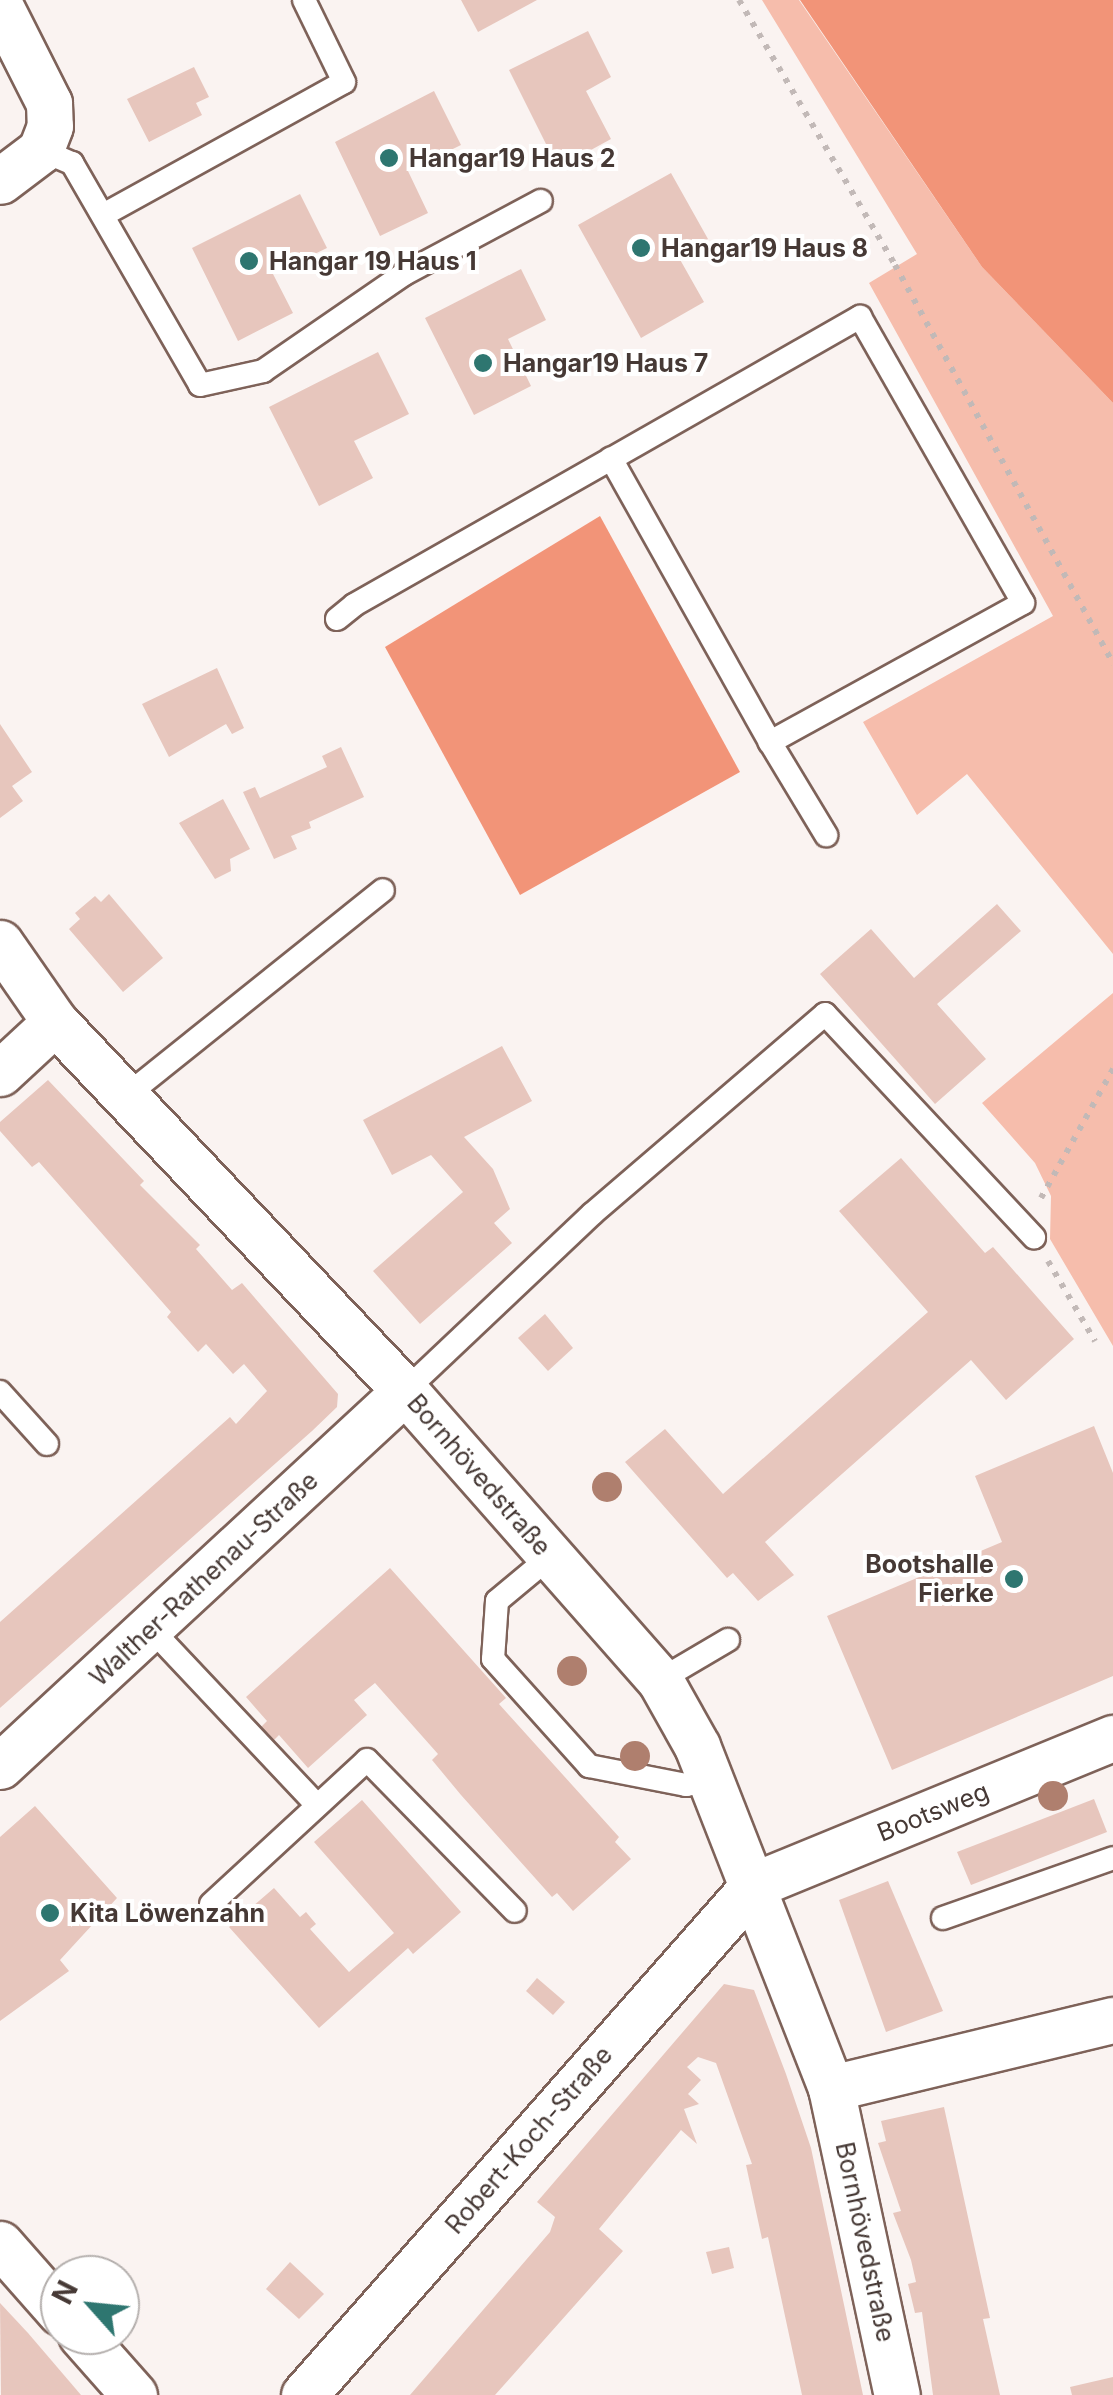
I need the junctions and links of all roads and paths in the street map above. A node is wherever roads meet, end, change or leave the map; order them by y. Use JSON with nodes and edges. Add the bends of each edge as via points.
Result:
{"nodes":[{"id":1,"x":304,"y":0,"type":"edge"},
{"id":2,"x":739,"y":0,"type":"edge"},
{"id":3,"x":0,"y":6,"type":"edge"},
{"id":4,"x":41,"y":150,"type":"junction"},
{"id":5,"x":0,"y":181,"type":"edge"},
{"id":6,"x":541,"y":200,"type":"dead end"},
{"id":7,"x":103,"y":215,"type":"junction"},
{"id":8,"x":611,"y":459,"type":"junction"},
{"id":9,"x":338,"y":619,"type":"dead end"},
{"id":10,"x":1113,"y":664,"type":"edge"},
{"id":11,"x":770,"y":742,"type":"junction"},
{"id":12,"x":826,"y":834,"type":"dead end"},
{"id":13,"x":383,"y":890,"type":"dead end"},
{"id":14,"x":0,"y":943,"type":"edge"},
{"id":15,"x":55,"y":1022,"type":"junction"},
{"id":16,"x":1113,"y":1069,"type":"edge"},
{"id":17,"x":0,"y":1073,"type":"edge"},
{"id":18,"x":126,"y":1096,"type":"junction"},
{"id":19,"x":1034,"y":1237,"type":"junction"},
{"id":20,"x":1094,"y":1341,"type":"dead end"},
{"id":21,"x":405,"y":1391,"type":"junction"},
{"id":22,"x":0,"y":1392,"type":"edge"},
{"id":23,"x":47,"y":1444,"type":"dead end"},
{"id":24,"x":551,"y":1556,"type":"junction"},
{"id":25,"x":152,"y":1630,"type":"junction"},
{"id":26,"x":728,"y":1640,"type":"dead end"},
{"id":27,"x":660,"y":1680,"type":"junction"},
{"id":28,"x":1110,"y":1748,"type":"edge"},
{"id":29,"x":0,"y":1766,"type":"edge"},
{"id":30,"x":711,"y":1780,"type":"junction"},
{"id":31,"x":315,"y":1803,"type":"junction"},
{"id":32,"x":1113,"y":1858,"type":"edge"},
{"id":33,"x":754,"y":1885,"type":"junction"},
{"id":34,"x":211,"y":1904,"type":"dead end"},
{"id":35,"x":515,"y":1911,"type":"dead end"},
{"id":36,"x":943,"y":1918,"type":"dead end"},
{"id":37,"x":1113,"y":2020,"type":"edge"},
{"id":38,"x":832,"y":2088,"type":"junction"},
{"id":39,"x":0,"y":2244,"type":"edge"},
{"id":40,"x":40,"y":2289,"type":"edge"},
{"id":41,"x":99,"y":2355,"type":"edge"},
{"id":42,"x":134,"y":2395,"type":"edge"},
{"id":43,"x":304,"y":2395,"type":"edge"},
{"id":44,"x":897,"y":2395,"type":"edge"}],
"edges":[{"from":1,"to":7,"type":"lane","via":[[344,82]]},
{"from":2,"to":10,"type":"path","via":[[895,265]]},
{"from":3,"to":4,"type":"street","via":[[49,103]]},
{"from":4,"to":5,"type":"street"},
{"from":4,"to":7,"type":"lane","via":[[72,164]]},
{"from":6,"to":7,"type":"lane","via":[[404,274],[263,371],[200,385]]},
{"from":8,"to":9,"type":"lane"},
{"from":8,"to":11,"type":"lane"},
{"from":8,"to":11,"type":"lane","via":[[860,317],[1014,586],[1023,604]]},
{"from":11,"to":12,"type":"lane"},
{"from":13,"to":18,"type":"lane"},
{"from":14,"to":15,"type":"street","name":"Bornhövedstraße"},
{"from":15,"to":17,"type":"street"},
{"from":15,"to":18,"type":"street","name":"Bornhövedstraße"},
{"from":16,"to":19,"type":"path","via":[[1060,1156],[1040,1200]]},
{"from":18,"to":21,"type":"street","name":"Bornhövedstraße"},
{"from":19,"to":20,"type":"path"},
{"from":19,"to":21,"type":"lane","via":[[825,1014],[592,1214]]},
{"from":21,"to":24,"type":"street","name":"Bornhövedstraße"},
{"from":21,"to":25,"type":"street","name":"Walther-Rathenau-Straße"},
{"from":22,"to":23,"type":"lane"},
{"from":24,"to":27,"type":"street","name":"Bornhövedstraße"},
{"from":24,"to":30,"type":"lane","via":[[497,1601],[493,1659],[589,1766],[686,1785]]},
{"from":25,"to":29,"type":"street","name":"Walther-Rathenau-Straße"},
{"from":25,"to":31,"type":"lane"},
{"from":26,"to":27,"type":"lane"},
{"from":27,"to":30,"type":"street","name":"Bornhövedstraße"},
{"from":28,"to":33,"type":"street","name":"Bootsweg"},
{"from":30,"to":33,"type":"street","name":"Bornhövedstraße"},
{"from":31,"to":34,"type":"lane"},
{"from":31,"to":35,"type":"lane","via":[[367,1760]]},
{"from":32,"to":36,"type":"lane"},
{"from":33,"to":38,"type":"street","name":"Bornhövedstraße"},
{"from":33,"to":43,"type":"street","name":"Robert-Koch-Straße"},
{"from":37,"to":38,"type":"street"},
{"from":38,"to":44,"type":"street","name":"Bornhövedstraße"},
{"from":39,"to":40,"type":"street"},
{"from":41,"to":42,"type":"street"}]}
